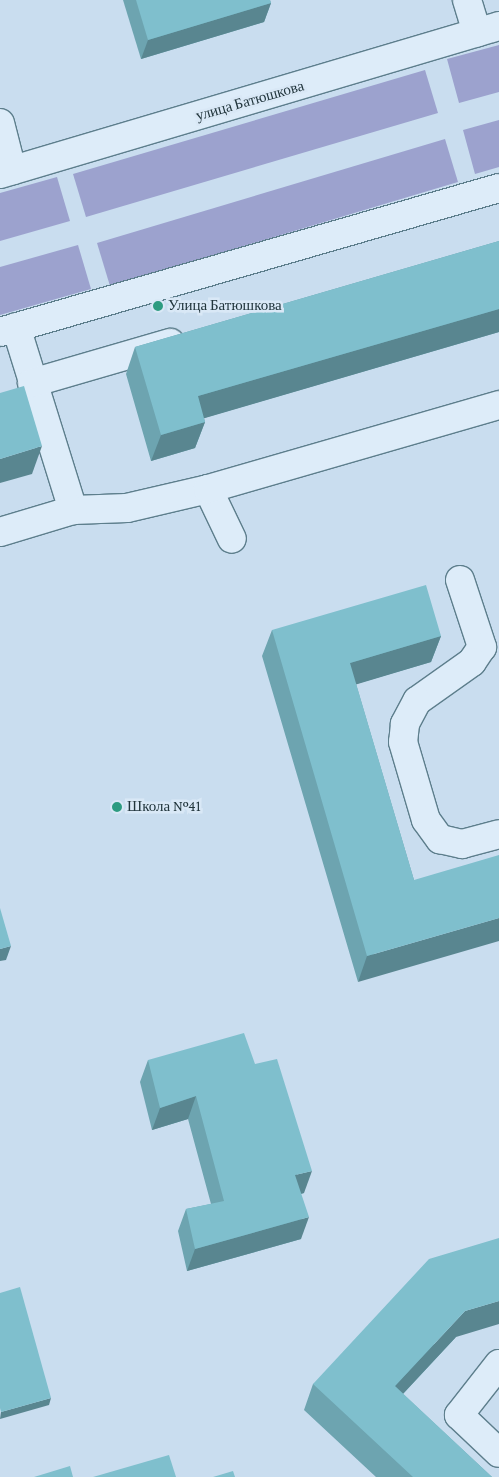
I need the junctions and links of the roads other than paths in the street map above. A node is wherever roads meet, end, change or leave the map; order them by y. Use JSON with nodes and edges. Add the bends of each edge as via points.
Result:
{"nodes":[{"id":1,"x":467,"y":0,"type":"edge"},
{"id":2,"x":488,"y":30,"type":"edge"},
{"id":3,"x":0,"y":124,"type":"edge"},
{"id":4,"x":6,"y":172,"type":"edge"},
{"id":5,"x":499,"y":188,"type":"edge"},
{"id":6,"x":8,"y":329,"type":"edge"},
{"id":7,"x":194,"y":336,"type":"edge"},
{"id":8,"x":32,"y":382,"type":"junction"},
{"id":9,"x":499,"y":405,"type":"edge"},
{"id":10,"x":208,"y":489,"type":"junction"},
{"id":11,"x":73,"y":510,"type":"junction"},
{"id":12,"x":0,"y":532,"type":"edge"},
{"id":13,"x":232,"y":539,"type":"dead end"},
{"id":14,"x":460,"y":580,"type":"dead end"},
{"id":15,"x":499,"y":834,"type":"edge"},
{"id":16,"x":499,"y":1364,"type":"edge"},
{"id":17,"x":499,"y":1453,"type":"edge"}],
"edges":[{"from":1,"to":2,"type":"street"},
{"from":2,"to":4,"type":"street","name":"улица Батюшкова"},
{"from":3,"to":4,"type":"street"},
{"from":5,"to":6,"type":"street"},
{"from":6,"to":8,"type":"street"},
{"from":7,"to":8,"type":"street"},
{"from":8,"to":11,"type":"street"},
{"from":9,"to":10,"type":"street"},
{"from":10,"to":11,"type":"street","via":[[127,508]]},
{"from":10,"to":13,"type":"street"},
{"from":11,"to":12,"type":"street"},
{"from":14,"to":15,"type":"street","via":[[482,647],[472,662],[417,701],[405,724],[403,742],[426,820],[440,839],[462,844]]},
{"from":16,"to":17,"type":"street","via":[[459,1415]]}]}
